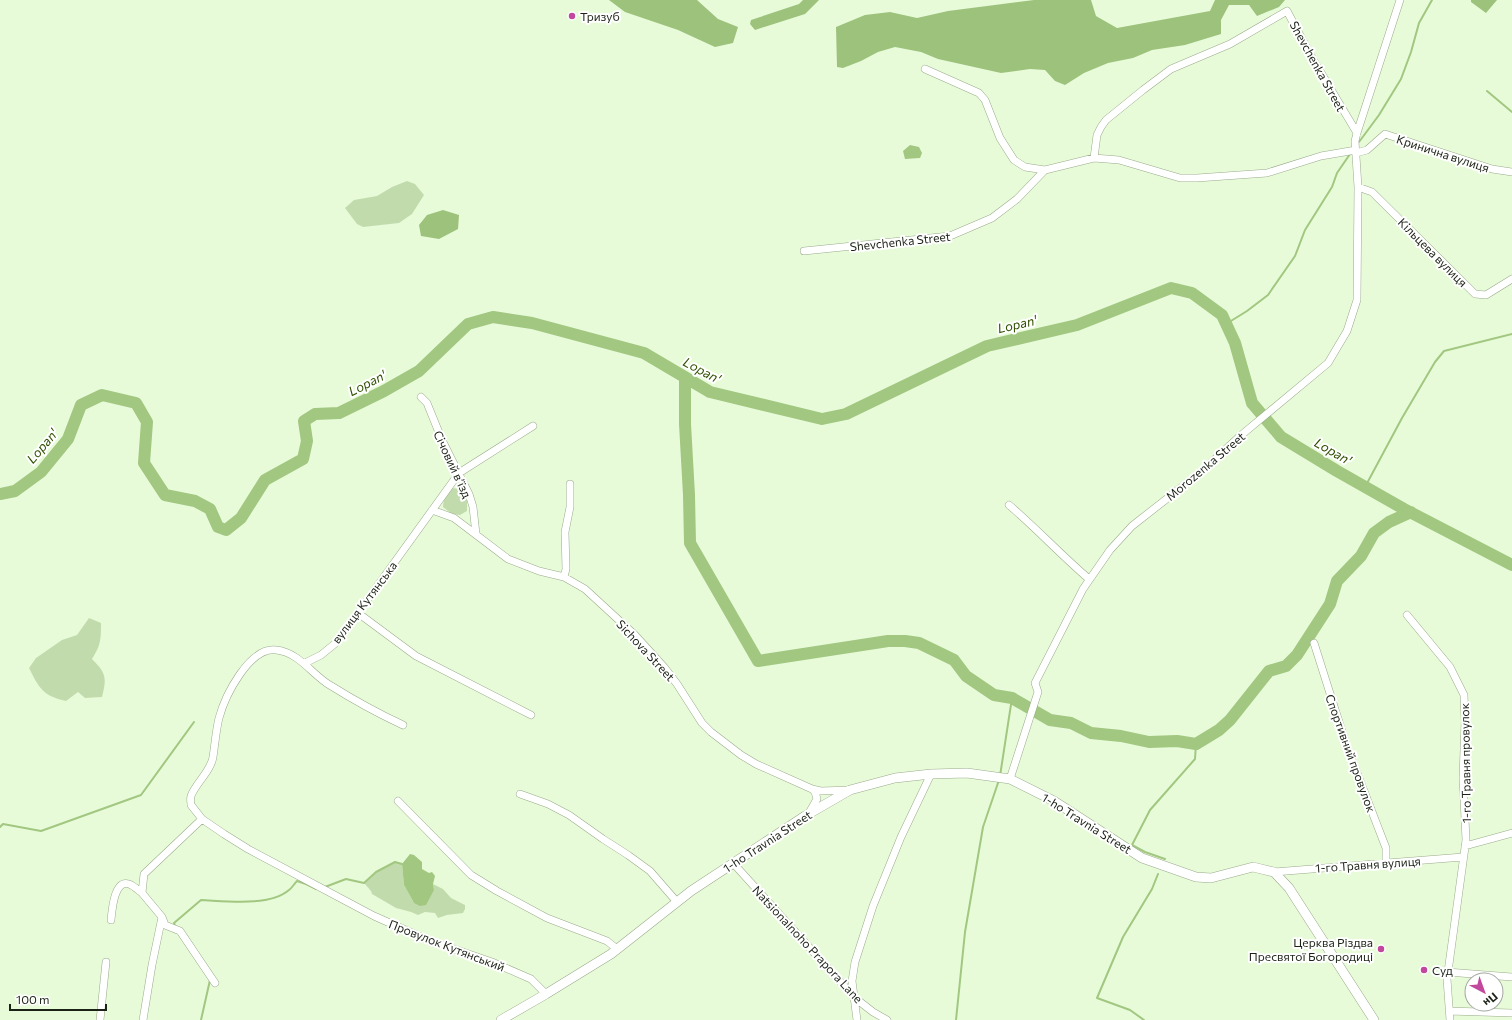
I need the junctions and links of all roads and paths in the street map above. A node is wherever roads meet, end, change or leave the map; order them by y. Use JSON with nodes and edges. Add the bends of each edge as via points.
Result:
{"nodes":[{"id":1,"x":1400,"y":0,"type":"edge"},
{"id":2,"x":926,"y":69,"type":"dead end"},
{"id":3,"x":1356,"y":133,"type":"junction"},
{"id":4,"x":1356,"y":151,"type":"junction"},
{"id":5,"x":1094,"y":158,"type":"junction"},
{"id":6,"x":1045,"y":170,"type":"junction"},
{"id":7,"x":1512,"y":172,"type":"edge"},
{"id":8,"x":1358,"y":187,"type":"junction"},
{"id":9,"x":804,"y":251,"type":"dead end"},
{"id":10,"x":1512,"y":279,"type":"edge"},
{"id":11,"x":421,"y":397,"type":"dead end"},
{"id":12,"x":533,"y":426,"type":"dead end"},
{"id":13,"x":459,"y":473,"type":"junction"},
{"id":14,"x":570,"y":484,"type":"dead end"},
{"id":15,"x":1009,"y":505,"type":"dead end"},
{"id":16,"x":432,"y":510,"type":"junction"},
{"id":17,"x":476,"y":534,"type":"junction"},
{"id":18,"x":564,"y":577,"type":"junction"},
{"id":19,"x":1089,"y":579,"type":"junction"},
{"id":20,"x":358,"y":613,"type":"junction"},
{"id":21,"x":1407,"y":615,"type":"dead end"},
{"id":22,"x":1314,"y":643,"type":"dead end"},
{"id":23,"x":305,"y":663,"type":"junction"},
{"id":24,"x":531,"y":715,"type":"dead end"},
{"id":25,"x":403,"y":725,"type":"dead end"},
{"id":26,"x":931,"y":774,"type":"junction"},
{"id":27,"x":1010,"y":779,"type":"junction"},
{"id":28,"x":812,"y":789,"type":"junction"},
{"id":29,"x":850,"y":790,"type":"junction"},
{"id":30,"x":520,"y":794,"type":"dead end"},
{"id":31,"x":398,"y":801,"type":"dead end"},
{"id":32,"x":809,"y":813,"type":"junction"},
{"id":33,"x":202,"y":819,"type":"junction"},
{"id":34,"x":1512,"y":833,"type":"edge"},
{"id":35,"x":1465,"y":846,"type":"junction"},
{"id":36,"x":1463,"y":857,"type":"junction"},
{"id":37,"x":733,"y":863,"type":"junction"},
{"id":38,"x":1386,"y":864,"type":"junction"},
{"id":39,"x":1274,"y":872,"type":"junction"},
{"id":40,"x":142,"y":893,"type":"junction"},
{"id":41,"x":677,"y":902,"type":"junction"},
{"id":42,"x":162,"y":917,"type":"junction"},
{"id":43,"x":111,"y":920,"type":"dead end"},
{"id":44,"x":617,"y":949,"type":"junction"},
{"id":45,"x":106,"y":962,"type":"dead end"},
{"id":46,"x":1447,"y":972,"type":"junction"},
{"id":47,"x":1512,"y":977,"type":"edge"},
{"id":48,"x":214,"y":983,"type":"dead end"},
{"id":49,"x":546,"y":994,"type":"junction"},
{"id":50,"x":855,"y":998,"type":"junction"},
{"id":51,"x":1449,"y":1011,"type":"junction"},
{"id":52,"x":1512,"y":1013,"type":"edge"},
{"id":53,"x":513,"y":1017,"type":"edge"},
{"id":54,"x":100,"y":1020,"type":"edge"},
{"id":55,"x":144,"y":1020,"type":"edge"},
{"id":56,"x":501,"y":1020,"type":"edge"},
{"id":57,"x":857,"y":1020,"type":"edge"},
{"id":58,"x":887,"y":1020,"type":"edge"},
{"id":59,"x":1374,"y":1020,"type":"edge"},
{"id":60,"x":1450,"y":1020,"type":"edge"}],
"edges":[{"from":1,"to":3,"type":"street","name":"Shevchenka Street"},
{"from":2,"to":6,"type":"street","via":[[979,93],[985,100],[1000,138],[1014,160],[1025,168]]},
{"from":3,"to":4,"type":"street","name":"Shevchenka Street"},
{"from":3,"to":5,"type":"street","name":"Shevchenka Street","via":[[1287,11],[1230,44],[1171,69],[1143,90],[1106,120],[1097,135]]},
{"from":4,"to":5,"type":"street","via":[[1321,156],[1267,172],[1197,178],[1180,178],[1119,160]]},
{"from":4,"to":7,"type":"street","name":"Кринична вулиця","via":[[1367,150],[1385,134],[1492,169]]},
{"from":4,"to":8,"type":"street","name":"Morozenka Street"},
{"from":5,"to":6,"type":"street"},
{"from":6,"to":9,"type":"street","name":"Shevchenka Street","via":[[1017,199],[992,218],[950,236]]},
{"from":8,"to":10,"type":"street","name":"Кільцева вулиця","via":[[1372,192],[1475,294],[1486,295]]},
{"from":8,"to":19,"type":"street","name":"Morozenka Street","via":[[1357,300],[1347,331],[1328,363],[1201,472],[1132,526]]},
{"from":11,"to":13,"type":"street","name":"Січовий в’їзд","via":[[427,404]]},
{"from":12,"to":13,"type":"street","name":"вулиця Кутянська"},
{"from":13,"to":16,"type":"street","name":"вулиця Кутянська"},
{"from":13,"to":17,"type":"street","name":"Січовий в’їзд","via":[[473,507]]},
{"from":14,"to":18,"type":"street"},
{"from":15,"to":19,"type":"street"},
{"from":16,"to":17,"type":"street","name":"Sichova Street","via":[[454,518]]},
{"from":16,"to":20,"type":"street","name":"вулиця Кутянська"},
{"from":17,"to":18,"type":"street","name":"Sichova Street","via":[[508,559]]},
{"from":18,"to":28,"type":"street","name":"Sichova Street","via":[[585,589],[635,635],[677,684],[702,723],[719,739],[756,764]]},
{"from":19,"to":27,"type":"street","name":"Morozenka Street","via":[[1035,683],[1038,692]]},
{"from":20,"to":23,"type":"street","name":"вулиця Кутянська","via":[[337,642],[321,655]]},
{"from":20,"to":24,"type":"street","via":[[416,656]]},
{"from":21,"to":35,"type":"street","name":"1-го Травня провулок","via":[[1450,667],[1464,695]]},
{"from":22,"to":38,"type":"street","name":"Спортивний провулок","via":[[1347,747],[1386,848]]},
{"from":23,"to":25,"type":"street","via":[[327,683]]},
{"from":23,"to":33,"type":"street","via":[[275,649],[261,652],[249,661],[224,703],[219,718],[213,759],[191,796],[191,805]]},
{"from":26,"to":27,"type":"street","name":"1-ho Travnia Street","via":[[968,773]]},
{"from":26,"to":29,"type":"street","name":"1-ho Travnia Street","via":[[895,778]]},
{"from":26,"to":50,"type":"street","via":[[872,906],[855,962],[852,981]]},
{"from":27,"to":39,"type":"street","name":"1-ho Travnia Street","via":[[1054,801],[1142,858],[1155,863],[1196,877],[1211,878],[1253,867]]},
{"from":28,"to":29,"type":"street","name":"Sichova Street"},
{"from":28,"to":32,"type":"street","via":[[816,799]]},
{"from":29,"to":32,"type":"street","name":"1-ho Travnia Street"},
{"from":30,"to":41,"type":"street","via":[[548,804],[628,855],[650,872]]},
{"from":31,"to":44,"type":"street","via":[[470,875],[547,918],[606,941]]},
{"from":32,"to":37,"type":"street","name":"1-ho Travnia Street"},
{"from":33,"to":40,"type":"street","via":[[144,874]]},
{"from":33,"to":49,"type":"street","name":"Провулок Кутянський","via":[[248,849],[374,916],[428,940],[492,962],[531,979]]},
{"from":34,"to":35,"type":"street"},
{"from":35,"to":36,"type":"street","name":"1-го Травня провулок"},
{"from":36,"to":38,"type":"street","name":"1-го Травня вулиця"},
{"from":36,"to":46,"type":"street","name":"1-го Травня провулок"},
{"from":37,"to":41,"type":"street","name":"1-ho Travnia Street"},
{"from":37,"to":50,"type":"street","name":"Natsionalnoho Prapora Lane"},
{"from":38,"to":39,"type":"street","name":"1-го Травня вулиця","via":[[1343,865]]},
{"from":39,"to":59,"type":"street","via":[[1289,888]]},
{"from":40,"to":42,"type":"street"},
{"from":40,"to":43,"type":"street","via":[[128,884],[119,888],[115,894]]},
{"from":41,"to":44,"type":"street","name":"1-ho Travnia Street"},
{"from":42,"to":48,"type":"street","via":[[165,925],[176,929]]},
{"from":42,"to":55,"type":"street"},
{"from":44,"to":49,"type":"street","name":"1-ho Travnia Street"},
{"from":45,"to":54,"type":"street"},
{"from":46,"to":47,"type":"street"},
{"from":46,"to":51,"type":"street","name":"1-го Травня провулок"},
{"from":49,"to":53,"type":"street","name":"1-ho Travnia Street"},
{"from":50,"to":57,"type":"street"},
{"from":50,"to":58,"type":"street","name":"Natsionalnoho Prapora Lane"},
{"from":51,"to":52,"type":"street"},
{"from":51,"to":60,"type":"street","name":"1-го Травня провулок"},
{"from":53,"to":56,"type":"street","name":"1-ho Travnia Street"}]}
